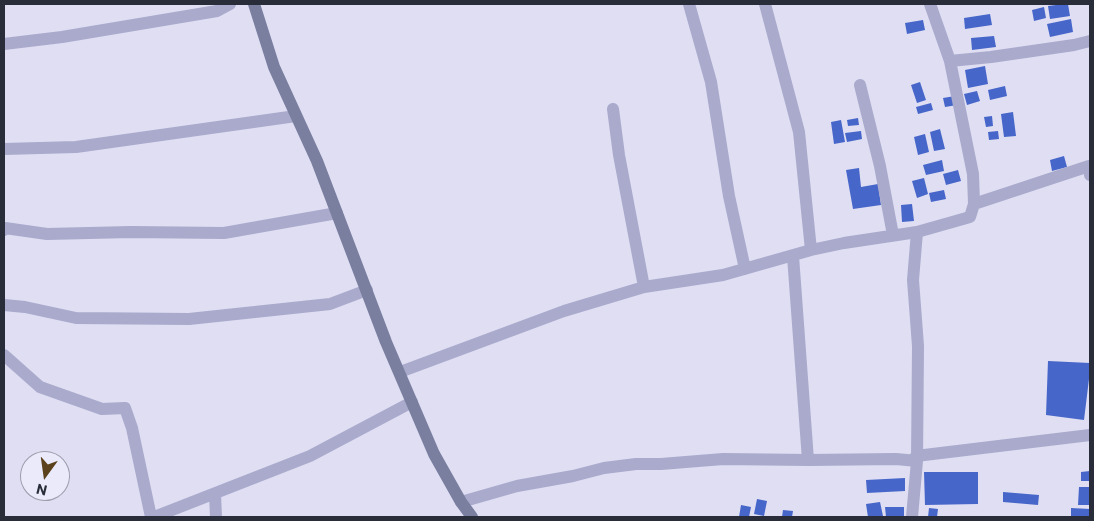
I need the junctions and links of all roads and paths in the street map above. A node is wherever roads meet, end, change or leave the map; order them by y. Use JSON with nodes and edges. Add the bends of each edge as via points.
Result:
{"nodes":[{"id":1,"x":230,"y":4,"type":"edge"},
{"id":2,"x":254,"y":4,"type":"edge"},
{"id":3,"x":689,"y":4,"type":"edge"},
{"id":4,"x":765,"y":4,"type":"edge"},
{"id":5,"x":930,"y":4,"type":"edge"},
{"id":6,"x":1090,"y":41,"type":"edge"},
{"id":7,"x":4,"y":44,"type":"edge"},
{"id":8,"x":950,"y":61,"type":"junction"},
{"id":9,"x":860,"y":85,"type":"dead end"},
{"id":10,"x":613,"y":109,"type":"dead end"},
{"id":11,"x":296,"y":116,"type":"junction"},
{"id":12,"x":4,"y":149,"type":"edge"},
{"id":13,"x":1090,"y":169,"type":"edge"},
{"id":14,"x":974,"y":204,"type":"junction"},
{"id":15,"x":337,"y":213,"type":"junction"},
{"id":16,"x":4,"y":230,"type":"edge"},
{"id":17,"x":917,"y":232,"type":"junction"},
{"id":18,"x":893,"y":235,"type":"junction"},
{"id":19,"x":811,"y":250,"type":"junction"},
{"id":20,"x":793,"y":256,"type":"junction"},
{"id":21,"x":745,"y":269,"type":"junction"},
{"id":22,"x":644,"y":288,"type":"junction"},
{"id":23,"x":366,"y":290,"type":"junction"},
{"id":24,"x":4,"y":305,"type":"edge"},
{"id":25,"x":4,"y":355,"type":"edge"},
{"id":26,"x":400,"y":372,"type":"junction"},
{"id":27,"x":412,"y":402,"type":"junction"},
{"id":28,"x":1090,"y":435,"type":"edge"},
{"id":29,"x":916,"y":459,"type":"junction"},
{"id":30,"x":808,"y":460,"type":"junction"},
{"id":31,"x":215,"y":494,"type":"junction"},
{"id":32,"x":461,"y":502,"type":"junction"},
{"id":33,"x":152,"y":517,"type":"edge"},
{"id":34,"x":216,"y":517,"type":"edge"},
{"id":35,"x":472,"y":517,"type":"edge"},
{"id":36,"x":912,"y":517,"type":"edge"}],
"edges":[{"from":1,"to":7,"type":"street","via":[[217,11]]},
{"from":2,"to":11,"type":"street","via":[[274,68]]},
{"from":3,"to":21,"type":"street","via":[[711,82]]},
{"from":4,"to":19,"type":"street","via":[[799,132]]},
{"from":5,"to":8,"type":"street"},
{"from":6,"to":8,"type":"street"},
{"from":8,"to":14,"type":"street","via":[[973,174]]},
{"from":9,"to":18,"type":"street"},
{"from":10,"to":22,"type":"street"},
{"from":11,"to":12,"type":"street","via":[[76,148]]},
{"from":11,"to":15,"type":"street"},
{"from":13,"to":14,"type":"street"},
{"from":14,"to":17,"type":"street","via":[[970,217]]},
{"from":15,"to":16,"type":"street","via":[[224,233],[47,234]]},
{"from":15,"to":23,"type":"street"},
{"from":17,"to":18,"type":"street"},
{"from":17,"to":29,"type":"street","via":[[913,280],[918,346]]},
{"from":18,"to":19,"type":"street"},
{"from":19,"to":20,"type":"street"},
{"from":20,"to":21,"type":"street"},
{"from":20,"to":30,"type":"street"},
{"from":21,"to":22,"type":"street"},
{"from":22,"to":26,"type":"street","via":[[564,311]]},
{"from":23,"to":24,"type":"street","via":[[330,304],[190,319],[76,318]]},
{"from":23,"to":26,"type":"street"},
{"from":25,"to":33,"type":"street","via":[[40,386],[102,409],[125,408]]},
{"from":26,"to":27,"type":"street"},
{"from":27,"to":31,"type":"street","via":[[310,456]]},
{"from":27,"to":32,"type":"street","via":[[434,454]]},
{"from":28,"to":29,"type":"street"},
{"from":29,"to":30,"type":"street"},
{"from":29,"to":36,"type":"street"},
{"from":30,"to":32,"type":"street","via":[[723,459],[636,464],[517,486]]},
{"from":31,"to":33,"type":"street"},
{"from":31,"to":34,"type":"street"},
{"from":32,"to":35,"type":"street"}]}
